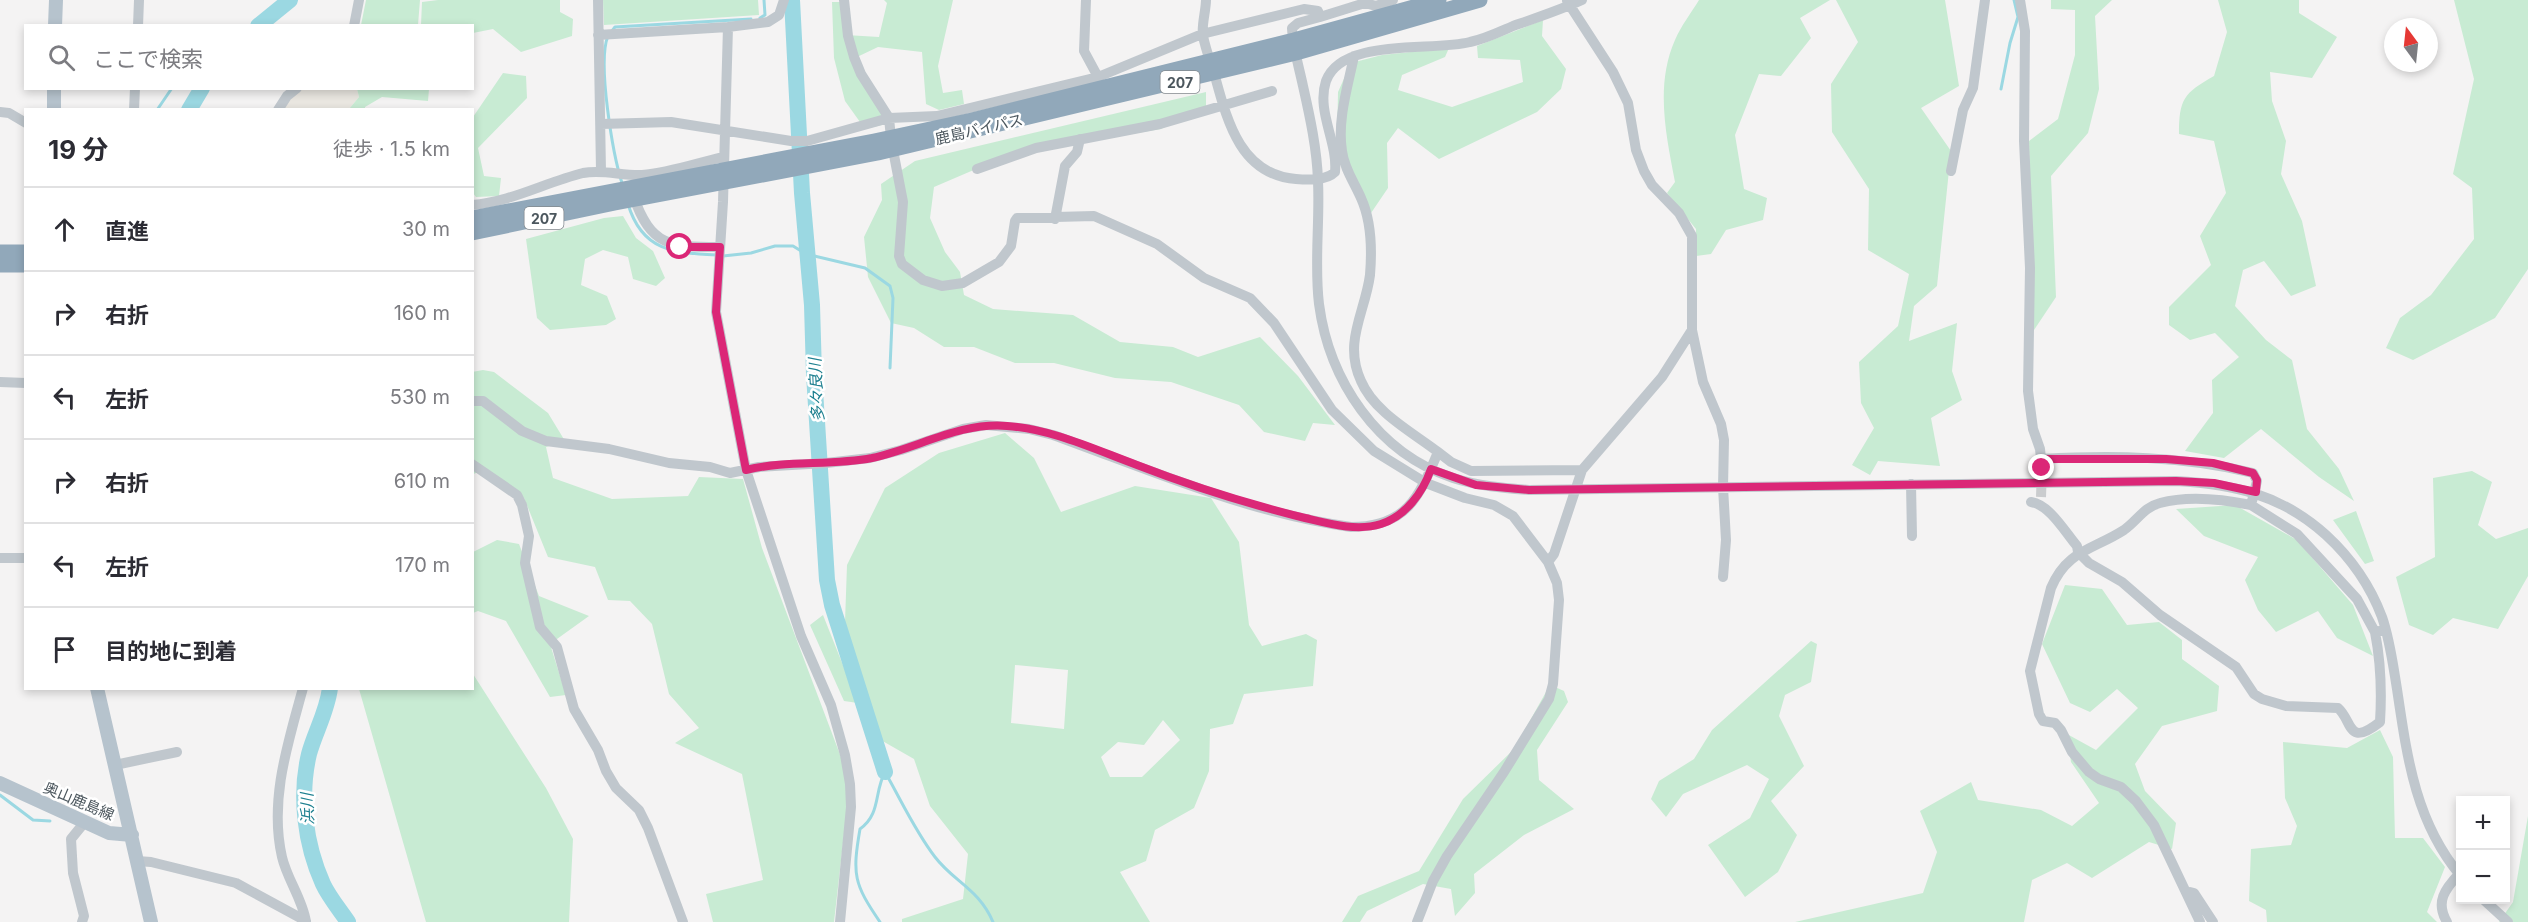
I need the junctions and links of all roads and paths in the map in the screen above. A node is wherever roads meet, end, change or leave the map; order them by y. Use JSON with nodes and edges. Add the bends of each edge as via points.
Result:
{"nodes":[{"id":1,"x":56,"y":0,"type":"edge"},
{"id":2,"x":139,"y":0,"type":"edge"},
{"id":3,"x":359,"y":0,"type":"edge"},
{"id":4,"x":598,"y":0,"type":"edge"},
{"id":5,"x":784,"y":0,"type":"edge"},
{"id":6,"x":844,"y":0,"type":"edge"},
{"id":7,"x":1086,"y":0,"type":"edge"},
{"id":8,"x":1206,"y":0,"type":"edge"},
{"id":9,"x":1393,"y":0,"type":"edge"},
{"id":10,"x":1438,"y":0,"type":"edge"},
{"id":11,"x":1480,"y":0,"type":"edge"},
{"id":12,"x":1582,"y":0,"type":"edge"},
{"id":13,"x":1985,"y":0,"type":"edge"},
{"id":14,"x":2020,"y":0,"type":"edge"},
{"id":15,"x":1365,"y":2,"type":"edge"},
{"id":16,"x":1568,"y":3,"type":"edge"},
{"id":17,"x":1320,"y":16,"type":"junction"},
{"id":18,"x":55,"y":24,"type":"edge"},
{"id":19,"x":138,"y":24,"type":"edge"},
{"id":20,"x":354,"y":24,"type":"edge"},
{"id":21,"x":728,"y":27,"type":"junction"},
{"id":22,"x":606,"y":34,"type":"junction"},
{"id":23,"x":1204,"y":38,"type":"junction"},
{"id":24,"x":1295,"y":47,"type":"junction"},
{"id":25,"x":1354,"y":56,"type":"junction"},
{"id":26,"x":1098,"y":77,"type":"junction"},
{"id":27,"x":54,"y":90,"type":"edge"},
{"id":28,"x":135,"y":90,"type":"edge"},
{"id":29,"x":294,"y":90,"type":"edge"},
{"id":30,"x":1272,"y":91,"type":"dead end"},
{"id":31,"x":1221,"y":101,"type":"junction"},
{"id":32,"x":54,"y":108,"type":"edge"},
{"id":33,"x":134,"y":108,"type":"edge"},
{"id":34,"x":279,"y":108,"type":"edge"},
{"id":35,"x":0,"y":112,"type":"edge"},
{"id":36,"x":889,"y":118,"type":"junction"},
{"id":37,"x":24,"y":122,"type":"edge"},
{"id":38,"x":602,"y":124,"type":"junction"},
{"id":39,"x":724,"y":129,"type":"junction"},
{"id":40,"x":1080,"y":139,"type":"junction"},
{"id":41,"x":892,"y":144,"type":"junction"},
{"id":42,"x":723,"y":157,"type":"junction"},
{"id":43,"x":977,"y":169,"type":"dead end"},
{"id":44,"x":601,"y":171,"type":"junction"},
{"id":45,"x":1951,"y":171,"type":"dead end"},
{"id":46,"x":626,"y":175,"type":"junction"},
{"id":47,"x":1318,"y":179,"type":"junction"},
{"id":48,"x":614,"y":197,"type":"junction"},
{"id":49,"x":474,"y":205,"type":"edge"},
{"id":50,"x":474,"y":218,"type":"edge"},
{"id":51,"x":1055,"y":219,"type":"junction"},
{"id":52,"x":474,"y":232,"type":"edge"},
{"id":53,"x":720,"y":247,"type":"junction"},
{"id":54,"x":0,"y":252,"type":"edge"},
{"id":55,"x":24,"y":252,"type":"edge"},
{"id":56,"x":0,"y":265,"type":"edge"},
{"id":57,"x":24,"y":265,"type":"edge"},
{"id":58,"x":1692,"y":330,"type":"junction"},
{"id":59,"x":0,"y":382,"type":"edge"},
{"id":60,"x":24,"y":383,"type":"edge"},
{"id":61,"x":474,"y":401,"type":"edge"},
{"id":62,"x":1438,"y":452,"type":"junction"},
{"id":63,"x":474,"y":465,"type":"edge"},
{"id":64,"x":1431,"y":469,"type":"junction"},
{"id":65,"x":746,"y":470,"type":"junction"},
{"id":66,"x":1581,"y":473,"type":"junction"},
{"id":67,"x":1426,"y":483,"type":"junction"},
{"id":68,"x":1911,"y":484,"type":"junction"},
{"id":69,"x":1723,"y":487,"type":"junction"},
{"id":70,"x":2256,"y":492,"type":"junction"},
{"id":71,"x":2037,"y":501,"type":"tunnel mouth"},
{"id":72,"x":2251,"y":505,"type":"junction"},
{"id":73,"x":1912,"y":536,"type":"dead end"},
{"id":74,"x":2078,"y":552,"type":"junction"},
{"id":75,"x":0,"y":558,"type":"edge"},
{"id":76,"x":24,"y":558,"type":"edge"},
{"id":77,"x":1548,"y":562,"type":"junction"},
{"id":78,"x":1723,"y":577,"type":"dead end"},
{"id":79,"x":2381,"y":632,"type":"junction"},
{"id":80,"x":97,"y":690,"type":"edge"},
{"id":81,"x":302,"y":690,"type":"edge"},
{"id":82,"x":177,"y":752,"type":"dead end"},
{"id":83,"x":115,"y":765,"type":"junction"},
{"id":84,"x":0,"y":783,"type":"edge"},
{"id":85,"x":84,"y":823,"type":"junction"},
{"id":86,"x":132,"y":835,"type":"junction"},
{"id":87,"x":137,"y":861,"type":"junction"},
{"id":88,"x":2456,"y":868,"type":"edge"},
{"id":89,"x":2456,"y":879,"type":"edge"},
{"id":90,"x":2187,"y":891,"type":"junction"},
{"id":91,"x":2488,"y":904,"type":"edge"},
{"id":92,"x":82,"y":922,"type":"edge"},
{"id":93,"x":151,"y":922,"type":"edge"},
{"id":94,"x":306,"y":922,"type":"edge"},
{"id":95,"x":683,"y":922,"type":"edge"},
{"id":96,"x":840,"y":922,"type":"edge"},
{"id":97,"x":1417,"y":922,"type":"edge"},
{"id":98,"x":2200,"y":922,"type":"edge"},
{"id":99,"x":2213,"y":922,"type":"edge"},
{"id":100,"x":2447,"y":922,"type":"edge"},
{"id":101,"x":2508,"y":922,"type":"edge"}],
"edges":[{"from":1,"to":18,"type":"main road"},
{"from":2,"to":19,"type":"street"},
{"from":3,"to":20,"type":"street"},
{"from":4,"to":22,"type":"street"},
{"from":5,"to":21,"type":"street","via":[[779,15],[768,22]]},
{"from":6,"to":36,"type":"street","via":[[854,57]]},
{"from":7,"to":26,"type":"street","via":[[1084,51]]},
{"from":8,"to":23,"type":"street"},
{"from":9,"to":15,"type":"street","via":[[1376,6]]},
{"from":10,"to":24,"type":"highway","name":"鹿島バイパス","number":"207"},
{"from":11,"to":24,"type":"highway","name":"鹿島バイパス","number":"207"},
{"from":12,"to":16,"type":"street"},
{"from":13,"to":45,"type":"street","via":[[1973,88],[1963,110]]},
{"from":14,"to":70,"type":"street","via":[[2025,31],[2024,141],[2030,268],[2028,391],[2042,464],[2166,459],[2213,463],[2253,473]]},
{"from":15,"to":17,"type":"street"},
{"from":16,"to":25,"type":"street","via":[[1469,43]]},
{"from":16,"to":58,"type":"street","via":[[1613,72],[1628,103],[1644,171],[1652,186],[1679,213],[1692,236]]},
{"from":17,"to":23,"type":"street","via":[[1318,11],[1304,9]]},
{"from":17,"to":24,"type":"street","via":[[1294,25]]},
{"from":21,"to":22,"type":"street"},
{"from":21,"to":39,"type":"street"},
{"from":22,"to":38,"type":"street"},
{"from":23,"to":26,"type":"street"},
{"from":23,"to":31,"type":"street"},
{"from":24,"to":41,"type":"highway","name":"鹿島バイパス","number":"207"},
{"from":24,"to":47,"type":"street"},
{"from":25,"to":47,"type":"street","via":[[1334,69],[1326,80],[1324,107],[1335,172]]},
{"from":25,"to":62,"type":"street","via":[[1342,115],[1341,151],[1369,228],[1370,275],[1352,353],[1361,382],[1377,405]]},
{"from":26,"to":36,"type":"street","via":[[936,116]]},
{"from":27,"to":32,"type":"main road"},
{"from":28,"to":33,"type":"street"},
{"from":29,"to":34,"type":"street"},
{"from":30,"to":31,"type":"street"},
{"from":31,"to":40,"type":"street","via":[[1160,124]]},
{"from":31,"to":47,"type":"street","via":[[1240,147],[1260,167],[1286,178]]},
{"from":35,"to":37,"type":"street"},
{"from":36,"to":39,"type":"street","via":[[807,141]]},
{"from":36,"to":41,"type":"street"},
{"from":38,"to":39,"type":"street","via":[[672,122]]},
{"from":38,"to":44,"type":"street"},
{"from":39,"to":42,"type":"street"},
{"from":40,"to":43,"type":"street","via":[[1036,148]]},
{"from":40,"to":51,"type":"street","via":[[1077,152],[1065,166]]},
{"from":41,"to":48,"type":"highway","name":"鹿島バイパス","number":"207"},
{"from":41,"to":51,"type":"street","via":[[903,202],[899,256],[902,264],[923,280],[942,286],[963,282],[999,262],[1011,246],[1017,218]]},
{"from":42,"to":46,"type":"street","via":[[645,175]]},
{"from":42,"to":53,"type":"street"},
{"from":44,"to":46,"type":"street"},
{"from":44,"to":49,"type":"street"},
{"from":46,"to":53,"type":"street","via":[[641,216],[658,237],[680,247]]},
{"from":47,"to":64,"type":"street","via":[[1319,303],[1329,350],[1351,399],[1380,434]]},
{"from":48,"to":50,"type":"highway","name":"鹿島バイパス","number":"207"},
{"from":48,"to":52,"type":"highway","name":"鹿島バイパス","number":"207"},
{"from":51,"to":67,"type":"street","via":[[1094,216],[1157,244],[1204,278],[1250,298],[1274,323],[1332,410],[1374,451]]},
{"from":53,"to":65,"type":"street","via":[[716,312]]},
{"from":54,"to":55,"type":"highway"},
{"from":56,"to":57,"type":"highway"},
{"from":58,"to":66,"type":"street","via":[[1662,377]]},
{"from":58,"to":69,"type":"street","via":[[1703,382],[1721,424]]},
{"from":59,"to":60,"type":"street"},
{"from":61,"to":65,"type":"street","via":[[483,401],[522,431],[546,441],[730,473]]},
{"from":62,"to":64,"type":"street"},
{"from":62,"to":66,"type":"street","via":[[1471,471]]},
{"from":63,"to":95,"type":"street","via":[[517,495],[522,505],[529,536],[525,563],[540,627],[557,647],[574,709],[606,771],[616,788],[639,810],[648,828]]},
{"from":64,"to":67,"type":"street"},
{"from":64,"to":69,"type":"street","via":[[1476,485],[1529,490]]},
{"from":65,"to":67,"type":"street","via":[[870,458],[963,429],[1008,426],[1053,435],[1251,505],[1351,527],[1383,524],[1398,516]]},
{"from":65,"to":96,"type":"street","via":[[801,636],[831,705],[845,755],[851,807]]},
{"from":66,"to":77,"type":"street"},
{"from":67,"to":77,"type":"street","via":[[1494,505],[1513,516]]},
{"from":68,"to":69,"type":"street"},
{"from":68,"to":70,"type":"street","via":[[2176,481],[2214,483]]},
{"from":68,"to":73,"type":"street"},
{"from":69,"to":78,"type":"street"},
{"from":70,"to":72,"type":"street"},
{"from":70,"to":79,"type":"street","via":[[2289,507],[2337,546],[2374,598]]},
{"from":71,"to":74,"type":"street"},
{"from":72,"to":74,"type":"street","via":[[2222,499],[2157,503],[2125,529]]},
{"from":72,"to":79,"type":"street","via":[[2297,534],[2357,599]]},
{"from":74,"to":79,"type":"street","via":[[2122,582],[2160,615],[2236,666],[2254,694],[2286,706],[2338,708],[2348,727],[2358,732],[2380,722]]},
{"from":74,"to":90,"type":"street","via":[[2056,575],[2030,671],[2039,714],[2043,721],[2055,723],[2089,772],[2121,787],[2136,801],[2154,825]]},
{"from":75,"to":76,"type":"street"},
{"from":77,"to":97,"type":"street","via":[[1559,600],[1549,699],[1447,855]]},
{"from":79,"to":88,"type":"street","via":[[2415,789],[2433,836]]},
{"from":80,"to":83,"type":"main road"},
{"from":81,"to":94,"type":"street","via":[[283,768],[278,817],[285,868]]},
{"from":82,"to":83,"type":"street"},
{"from":83,"to":86,"type":"main road"},
{"from":84,"to":85,"type":"main road","name":"奥山鹿島線"},
{"from":85,"to":86,"type":"main road","name":"奥山鹿島線","via":[[110,833]]},
{"from":85,"to":92,"type":"street","via":[[71,839]]},
{"from":86,"to":87,"type":"main road"},
{"from":87,"to":93,"type":"main road"},
{"from":87,"to":94,"type":"street","via":[[236,883]]},
{"from":89,"to":100,"type":"street","via":[[2442,895]]},
{"from":90,"to":98,"type":"street"},
{"from":90,"to":99,"type":"street","via":[[2194,893]]},
{"from":91,"to":101,"type":"street"}]}
